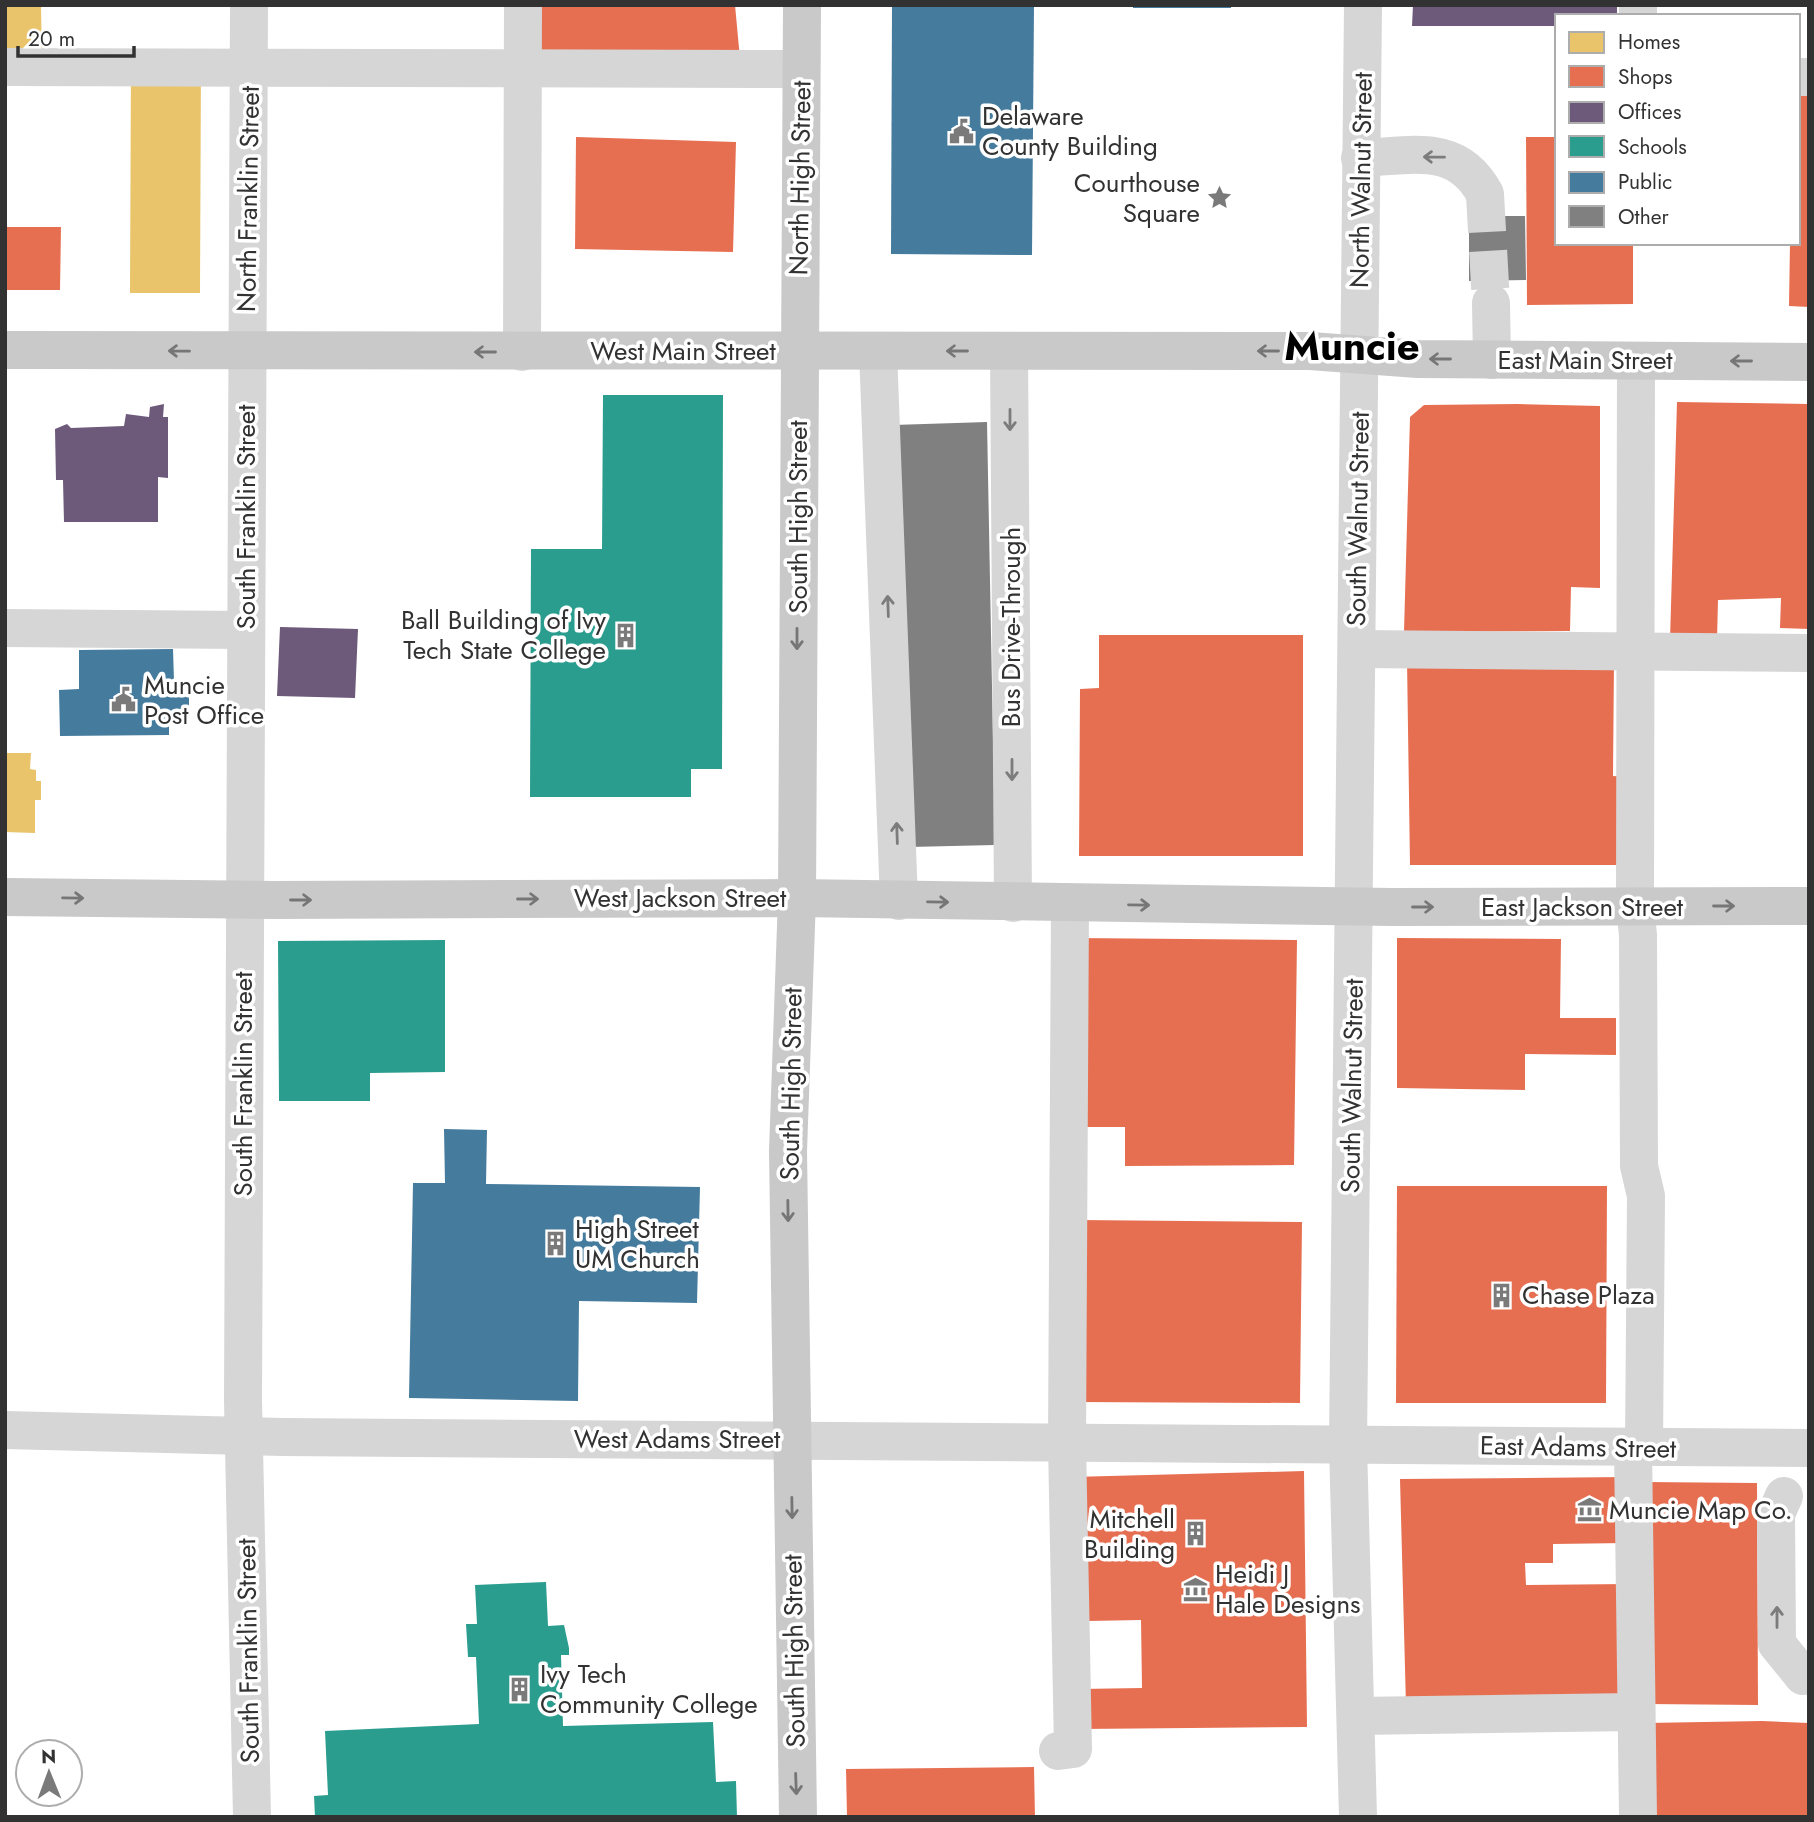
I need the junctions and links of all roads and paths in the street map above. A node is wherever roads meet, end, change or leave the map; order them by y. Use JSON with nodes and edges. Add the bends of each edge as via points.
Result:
{"nodes":[{"id":1,"x":249,"y":5,"type":"edge"},
{"id":2,"x":523,"y":5,"type":"edge"},
{"id":3,"x":802,"y":5,"type":"edge"},
{"id":4,"x":1363,"y":5,"type":"edge"},
{"id":5,"x":5,"y":67,"type":"edge"},
{"id":6,"x":523,"y":67,"type":"junction"},
{"id":7,"x":249,"y":68,"type":"junction"},
{"id":8,"x":801,"y":69,"type":"junction"},
{"id":9,"x":1360,"y":158,"type":"junction"},
{"id":10,"x":1485,"y":194,"type":"tunnel mouth"},
{"id":11,"x":1491,"y":303,"type":"tunnel mouth"},
{"id":12,"x":5,"y":350,"type":"edge"},
{"id":13,"x":247,"y":351,"type":"junction"},
{"id":14,"x":798,"y":351,"type":"junction"},
{"id":15,"x":878,"y":351,"type":"junction"},
{"id":16,"x":1009,"y":351,"type":"junction"},
{"id":17,"x":522,"y":352,"type":"junction"},
{"id":18,"x":1360,"y":355,"type":"junction"},
{"id":19,"x":1492,"y":360,"type":"junction"},
{"id":20,"x":1636,"y":361,"type":"junction"},
{"id":21,"x":1809,"y":362,"type":"edge"},
{"id":22,"x":5,"y":628,"type":"edge"},
{"id":23,"x":245,"y":630,"type":"junction"},
{"id":24,"x":1357,"y":649,"type":"junction"},
{"id":25,"x":1634,"y":651,"type":"junction"},
{"id":26,"x":1809,"y":653,"type":"edge"},
{"id":27,"x":5,"y":897,"type":"edge"},
{"id":28,"x":797,"y":898,"type":"junction"},
{"id":29,"x":243,"y":900,"type":"junction"},
{"id":30,"x":900,"y":901,"type":"junction"},
{"id":31,"x":1013,"y":903,"type":"junction"},
{"id":32,"x":1070,"y":904,"type":"junction"},
{"id":33,"x":1355,"y":906,"type":"junction"},
{"id":34,"x":1636,"y":906,"type":"junction"},
{"id":35,"x":1809,"y":906,"type":"edge"},
{"id":36,"x":5,"y":1430,"type":"edge"},
{"id":37,"x":243,"y":1436,"type":"junction"},
{"id":38,"x":791,"y":1439,"type":"junction"},
{"id":39,"x":1067,"y":1443,"type":"junction"},
{"id":40,"x":1348,"y":1445,"type":"junction"},
{"id":41,"x":1639,"y":1447,"type":"junction"},
{"id":42,"x":1809,"y":1448,"type":"edge"},
{"id":43,"x":1784,"y":1496,"type":"dead end"},
{"id":44,"x":1803,"y":1676,"type":"dead end"},
{"id":45,"x":1636,"y":1712,"type":"junction"},
{"id":46,"x":1356,"y":1716,"type":"junction"},
{"id":47,"x":1058,"y":1751,"type":"dead end"},
{"id":48,"x":252,"y":1817,"type":"edge"},
{"id":49,"x":798,"y":1817,"type":"edge"},
{"id":50,"x":1358,"y":1817,"type":"edge"},
{"id":51,"x":1638,"y":1817,"type":"edge"}],
"edges":[{"from":1,"to":7,"type":"street","name":"North Franklin Street"},
{"from":2,"to":6,"type":"street"},
{"from":3,"to":8,"type":"main road","name":"North High Street"},
{"from":4,"to":9,"type":"street","name":"North Walnut Street"},
{"from":5,"to":7,"type":"street"},
{"from":6,"to":7,"type":"street"},
{"from":6,"to":8,"type":"street"},
{"from":6,"to":17,"type":"street"},
{"from":7,"to":13,"type":"street","name":"North Franklin Street"},
{"from":8,"to":14,"type":"main road","name":"North High Street"},
{"from":10,"to":9,"type":"street","one_way":true,"via":[[1474,174],[1448,157]]},
{"from":9,"to":18,"type":"street","name":"North Walnut Street"},
{"from":11,"to":19,"type":"street"},
{"from":13,"to":12,"type":"main road","name":"West Main Street","one_way":true},
{"from":17,"to":13,"type":"main road","name":"West Main Street","one_way":true},
{"from":13,"to":23,"type":"street","name":"South Franklin Street"},
{"from":14,"to":15,"type":"main road","name":"West Main Street"},
{"from":14,"to":17,"type":"main road","name":"West Main Street"},
{"from":14,"to":28,"type":"main road","name":"South High Street","one_way":true},
{"from":16,"to":15,"type":"main road","name":"West Main Street","one_way":true},
{"from":30,"to":15,"type":"street","one_way":true},
{"from":18,"to":16,"type":"main road","name":"West Main Street","one_way":true},
{"from":16,"to":31,"type":"street","name":"Bus Drive-Through","one_way":true},
{"from":19,"to":18,"type":"main road","name":"East Main Street","one_way":true},
{"from":18,"to":24,"type":"street","name":"South Walnut Street"},
{"from":19,"to":20,"type":"main road","name":"East Main Street"},
{"from":21,"to":20,"type":"main road","name":"East Main Street","one_way":true},
{"from":20,"to":25,"type":"street"},
{"from":22,"to":23,"type":"street"},
{"from":23,"to":29,"type":"street","name":"South Franklin Street"},
{"from":24,"to":25,"type":"street"},
{"from":24,"to":33,"type":"street","name":"South Walnut Street"},
{"from":25,"to":26,"type":"street"},
{"from":25,"to":34,"type":"street"},
{"from":27,"to":29,"type":"main road","name":"West Jackson Street","one_way":true},
{"from":29,"to":28,"type":"main road","name":"West Jackson Street","one_way":true},
{"from":28,"to":30,"type":"main road","name":"West Jackson Street"},
{"from":28,"to":38,"type":"main road","name":"South High Street","one_way":true,"via":[[788,1151]]},
{"from":29,"to":37,"type":"street","name":"South Franklin Street"},
{"from":30,"to":31,"type":"main road","name":"West Jackson Street","one_way":true},
{"from":31,"to":32,"type":"main road","name":"West Jackson Street"},
{"from":32,"to":33,"type":"main road","name":"West Jackson Street","one_way":true},
{"from":32,"to":39,"type":"street"},
{"from":33,"to":34,"type":"main road","name":"East Jackson Street","one_way":true},
{"from":33,"to":40,"type":"street","name":"South Walnut Street"},
{"from":34,"to":35,"type":"main road","name":"East Jackson Street","one_way":true},
{"from":34,"to":41,"type":"street","via":[[1639,1166],[1646,1196]]},
{"from":36,"to":37,"type":"street","name":"West Adams Street"},
{"from":37,"to":38,"type":"street","name":"West Adams Street"},
{"from":37,"to":48,"type":"street","name":"South Franklin Street"},
{"from":38,"to":39,"type":"street","name":"West Adams Street"},
{"from":38,"to":49,"type":"main road","name":"South High Street","one_way":true},
{"from":39,"to":40,"type":"street","name":"West Adams Street"},
{"from":39,"to":47,"type":"street","via":[[1073,1749]]},
{"from":40,"to":41,"type":"street","name":"East Adams Street"},
{"from":40,"to":46,"type":"street","name":"South Walnut Street"},
{"from":41,"to":42,"type":"street","name":"East Adams Street"},
{"from":41,"to":45,"type":"street"},
{"from":44,"to":43,"type":"street","one_way":true,"via":[[1777,1644],[1776,1514]]},
{"from":45,"to":46,"type":"street"},
{"from":45,"to":51,"type":"street"},
{"from":46,"to":50,"type":"street","name":"South Walnut Street"}]}
